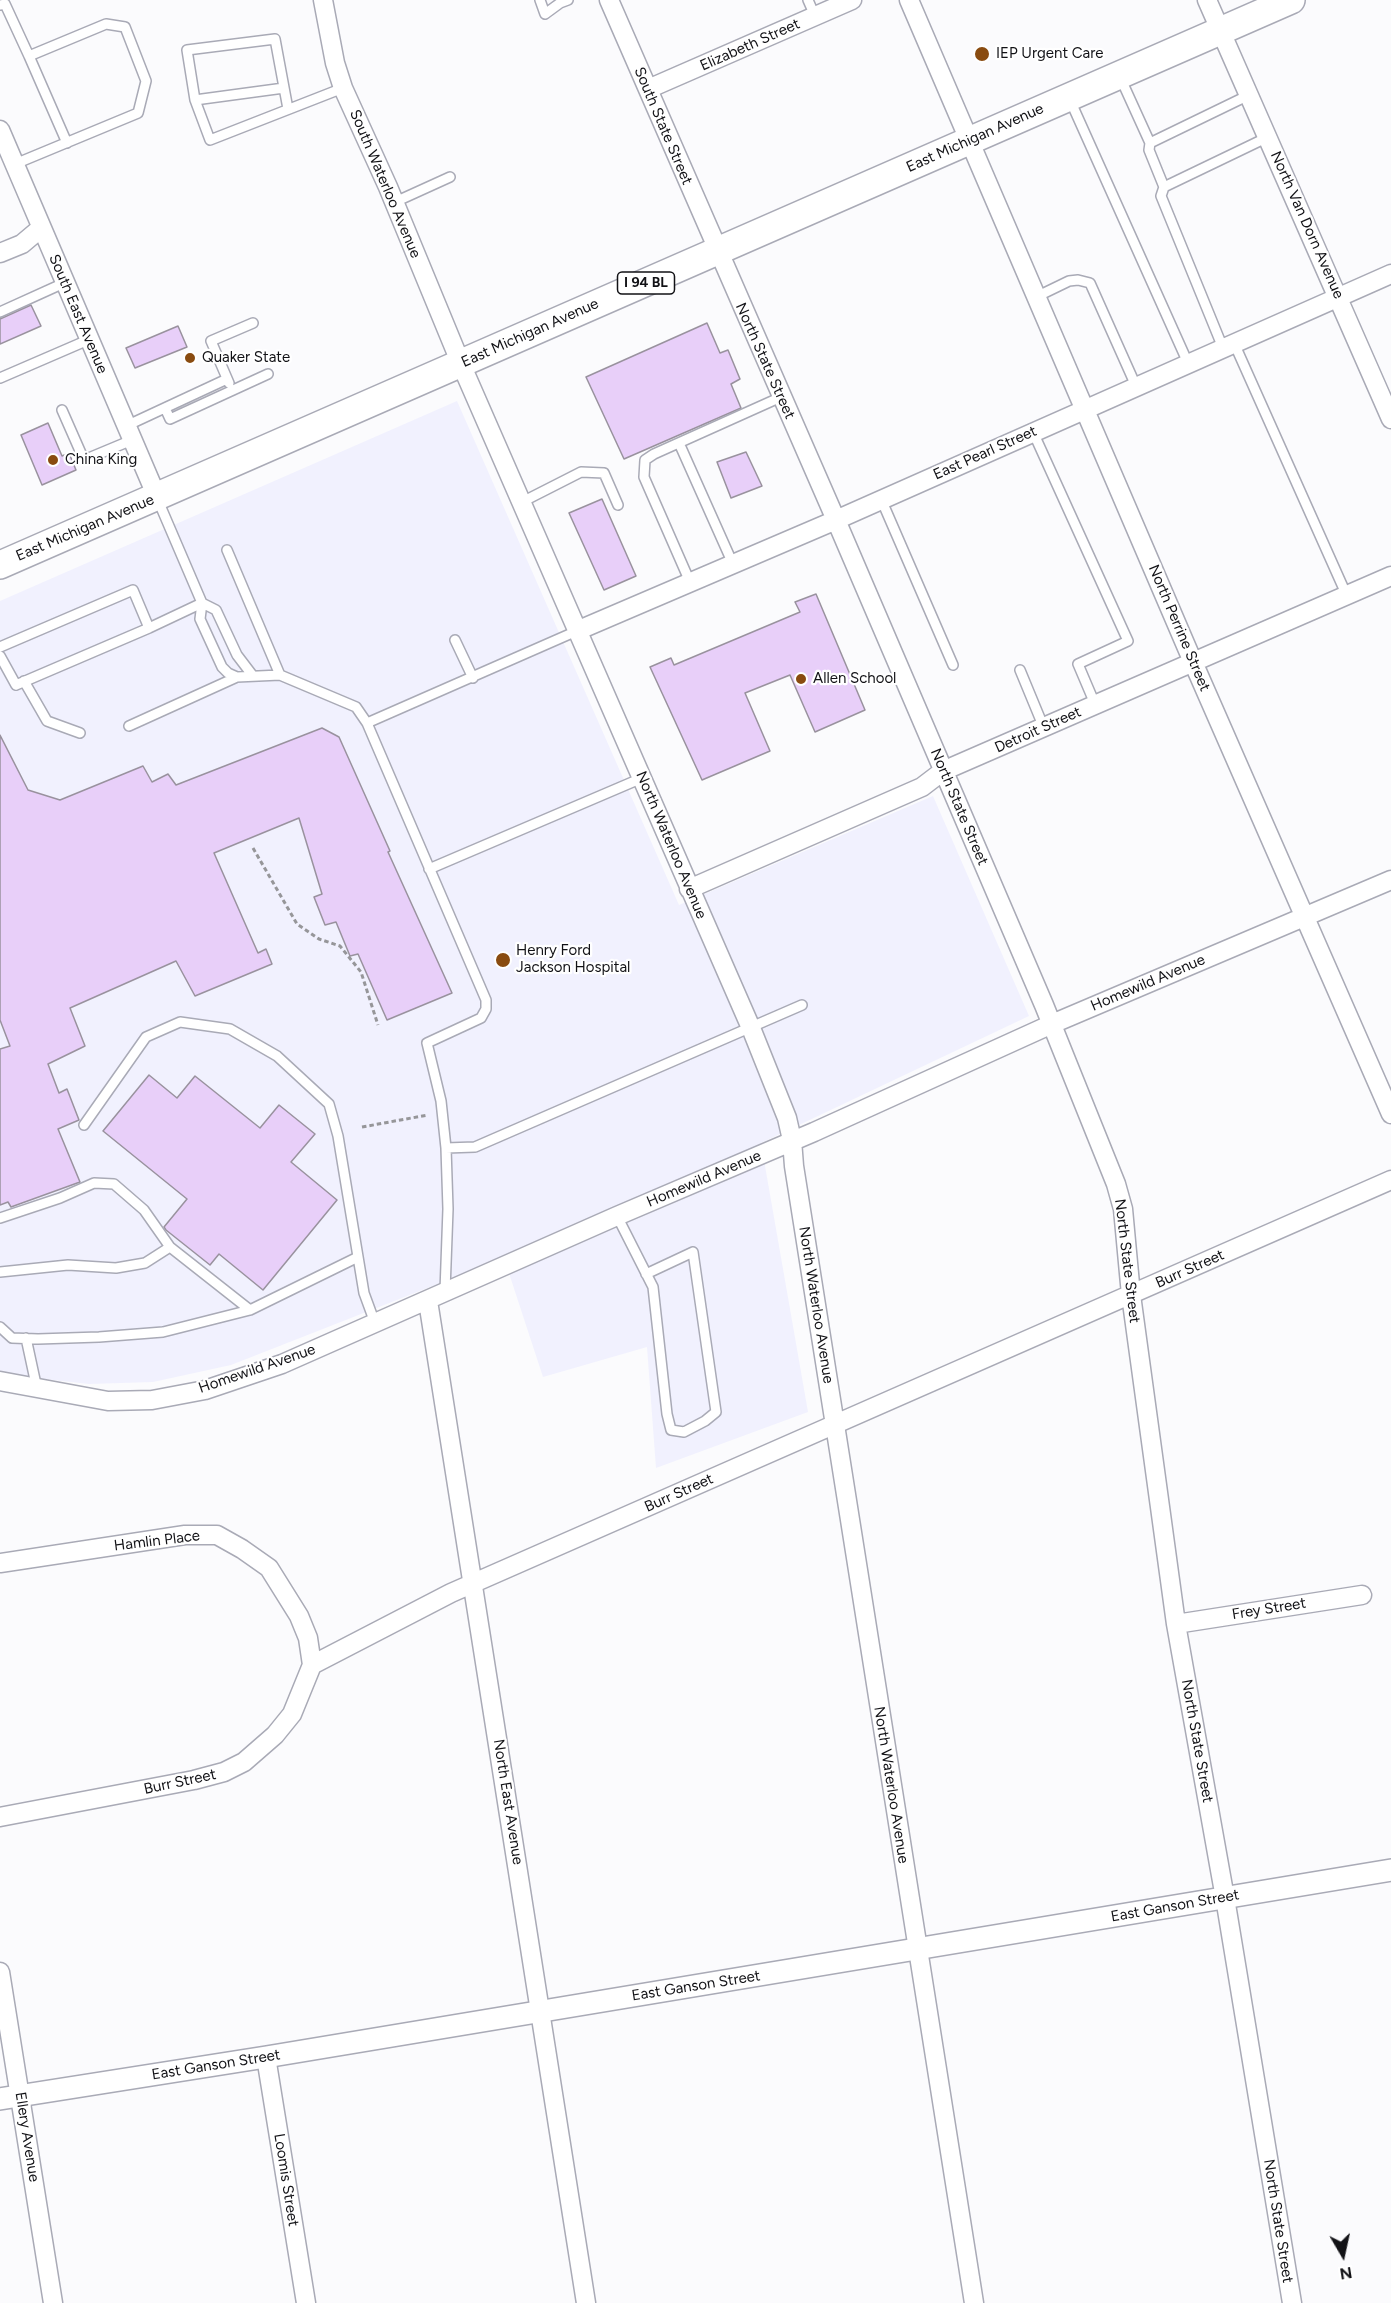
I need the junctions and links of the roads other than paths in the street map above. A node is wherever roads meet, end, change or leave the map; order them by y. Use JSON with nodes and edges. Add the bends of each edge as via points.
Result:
{"nodes":[{"id":1,"x":323,"y":0,"type":"edge"},
{"id":2,"x":540,"y":0,"type":"edge"},
{"id":3,"x":568,"y":0,"type":"edge"},
{"id":4,"x":609,"y":0,"type":"edge"},
{"id":5,"x":852,"y":0,"type":"edge"},
{"id":6,"x":909,"y":0,"type":"edge"},
{"id":7,"x":1207,"y":0,"type":"edge"},
{"id":8,"x":1291,"y":0,"type":"edge"},
{"id":9,"x":0,"y":5,"type":"edge"},
{"id":10,"x":812,"y":8,"type":"edge"},
{"id":11,"x":1220,"y":31,"type":"junction"},
{"id":12,"x":29,"y":56,"type":"junction"},
{"id":13,"x":1119,"y":76,"type":"junction"},
{"id":14,"x":284,"y":88,"type":"junction"},
{"id":15,"x":343,"y":88,"type":"junction"},
{"id":16,"x":648,"y":89,"type":"junction"},
{"id":17,"x":1249,"y":95,"type":"junction"},
{"id":18,"x":1070,"y":98,"type":"junction"},
{"id":19,"x":195,"y":100,"type":"junction"},
{"id":20,"x":288,"y":109,"type":"junction"},
{"id":21,"x":0,"y":130,"type":"edge"},
{"id":22,"x":1268,"y":137,"type":"junction"},
{"id":23,"x":970,"y":141,"type":"junction"},
{"id":24,"x":67,"y":143,"type":"junction"},
{"id":25,"x":1150,"y":143,"type":"junction"},
{"id":26,"x":15,"y":164,"type":"junction"},
{"id":27,"x":450,"y":177,"type":"dead end"},
{"id":28,"x":1164,"y":187,"type":"junction"},
{"id":29,"x":394,"y":202,"type":"junction"},
{"id":30,"x":41,"y":228,"type":"junction"},
{"id":31,"x":717,"y":252,"type":"junction"},
{"id":32,"x":0,"y":253,"type":"edge"},
{"id":33,"x":1391,"y":274,"type":"edge"},
{"id":34,"x":64,"y":283,"type":"junction"},
{"id":35,"x":1036,"y":297,"type":"junction"},
{"id":36,"x":1339,"y":297,"type":"junction"},
{"id":37,"x":0,"y":312,"type":"edge"},
{"id":38,"x":253,"y":323,"type":"dead end"},
{"id":39,"x":88,"y":340,"type":"junction"},
{"id":40,"x":1228,"y":346,"type":"junction"},
{"id":41,"x":1188,"y":363,"type":"junction"},
{"id":42,"x":461,"y":364,"type":"junction"},
{"id":43,"x":268,"y":374,"type":"dead end"},
{"id":44,"x":0,"y":378,"type":"edge"},
{"id":45,"x":227,"y":379,"type":"junction"},
{"id":46,"x":1136,"y":386,"type":"junction"},
{"id":47,"x":232,"y":390,"type":"junction"},
{"id":48,"x":781,"y":397,"type":"junction"},
{"id":49,"x":165,"y":408,"type":"junction"},
{"id":50,"x":1085,"y":409,"type":"junction"},
{"id":51,"x":62,"y":410,"type":"dead end"},
{"id":52,"x":1391,"y":419,"type":"edge"},
{"id":53,"x":1033,"y":432,"type":"junction"},
{"id":54,"x":129,"y":433,"type":"junction"},
{"id":55,"x":679,"y":443,"type":"junction"},
{"id":56,"x":157,"y":497,"type":"junction"},
{"id":57,"x":881,"y":499,"type":"junction"},
{"id":58,"x":522,"y":502,"type":"junction"},
{"id":59,"x":618,"y":506,"type":"dead end"},
{"id":60,"x":836,"y":520,"type":"junction"},
{"id":61,"x":227,"y":550,"type":"dead end"},
{"id":62,"x":733,"y":564,"type":"junction"},
{"id":63,"x":0,"y":565,"type":"edge"},
{"id":64,"x":1391,"y":576,"type":"edge"},
{"id":65,"x":690,"y":582,"type":"junction"},
{"id":66,"x":1347,"y":596,"type":"junction"},
{"id":67,"x":202,"y":603,"type":"junction"},
{"id":68,"x":148,"y":628,"type":"junction"},
{"id":69,"x":579,"y":630,"type":"junction"},
{"id":70,"x":455,"y":640,"type":"dead end"},
{"id":71,"x":0,"y":647,"type":"edge"},
{"id":72,"x":0,"y":656,"type":"edge"},
{"id":73,"x":1193,"y":662,"type":"junction"},
{"id":74,"x":953,"y":665,"type":"dead end"},
{"id":75,"x":1020,"y":670,"type":"dead end"},
{"id":76,"x":280,"y":675,"type":"junction"},
{"id":77,"x":253,"y":676,"type":"junction"},
{"id":78,"x":237,"y":677,"type":"junction"},
{"id":79,"x":473,"y":678,"type":"junction"},
{"id":80,"x":24,"y":681,"type":"junction"},
{"id":81,"x":1095,"y":704,"type":"junction"},
{"id":82,"x":367,"y":723,"type":"junction"},
{"id":83,"x":129,"y":726,"type":"dead end"},
{"id":84,"x":1044,"y":728,"type":"junction"},
{"id":85,"x":80,"y":733,"type":"dead end"},
{"id":86,"x":943,"y":771,"type":"junction"},
{"id":87,"x":642,"y":778,"type":"junction"},
{"id":88,"x":429,"y":869,"type":"junction"},
{"id":89,"x":1391,"y":880,"type":"edge"},
{"id":90,"x":689,"y":889,"type":"junction"},
{"id":91,"x":1306,"y":917,"type":"junction"},
{"id":92,"x":802,"y":1005,"type":"dead end"},
{"id":93,"x":1052,"y":1024,"type":"junction"},
{"id":94,"x":751,"y":1028,"type":"junction"},
{"id":95,"x":1391,"y":1114,"type":"edge"},
{"id":96,"x":84,"y":1125,"type":"dead end"},
{"id":97,"x":792,"y":1140,"type":"junction"},
{"id":98,"x":446,"y":1148,"type":"junction"},
{"id":99,"x":1391,"y":1180,"type":"edge"},
{"id":100,"x":617,"y":1216,"type":"junction"},
{"id":101,"x":0,"y":1218,"type":"edge"},
{"id":102,"x":170,"y":1247,"type":"junction"},
{"id":103,"x":358,"y":1257,"type":"junction"},
{"id":104,"x":0,"y":1272,"type":"edge"},
{"id":105,"x":646,"y":1274,"type":"junction"},
{"id":106,"x":445,"y":1291,"type":"junction"},
{"id":107,"x":1131,"y":1295,"type":"junction"},
{"id":108,"x":428,"y":1301,"type":"junction"},
{"id":109,"x":250,"y":1310,"type":"junction"},
{"id":110,"x":375,"y":1323,"type":"junction"},
{"id":111,"x":0,"y":1327,"type":"edge"},
{"id":112,"x":26,"y":1338,"type":"junction"},
{"id":113,"x":0,"y":1381,"type":"edge"},
{"id":114,"x":37,"y":1389,"type":"junction"},
{"id":115,"x":835,"y":1424,"type":"junction"},
{"id":116,"x":0,"y":1563,"type":"edge"},
{"id":117,"x":474,"y":1583,"type":"junction"},
{"id":118,"x":1362,"y":1595,"type":"dead end"},
{"id":119,"x":1176,"y":1624,"type":"junction"},
{"id":120,"x":312,"y":1665,"type":"junction"},
{"id":121,"x":0,"y":1817,"type":"edge"},
{"id":122,"x":1391,"y":1870,"type":"edge"},
{"id":123,"x":1225,"y":1898,"type":"junction"},
{"id":124,"x":916,"y":1950,"type":"junction"},
{"id":125,"x":0,"y":1972,"type":"edge"},
{"id":126,"x":540,"y":2011,"type":"junction"},
{"id":127,"x":266,"y":2057,"type":"junction"},
{"id":128,"x":10,"y":2097,"type":"edge"},
{"id":129,"x":53,"y":2303,"type":"edge"},
{"id":130,"x":306,"y":2303,"type":"edge"},
{"id":131,"x":586,"y":2303,"type":"edge"},
{"id":132,"x":974,"y":2303,"type":"edge"},
{"id":133,"x":1292,"y":2303,"type":"edge"}],
"edges":[{"from":1,"to":15,"type":"street","name":"South Waterloo Avenue"},
{"from":2,"to":3,"type":"lane","via":[[545,14]]},
{"from":4,"to":16,"type":"street","name":"South State Street"},
{"from":5,"to":10,"type":"street","name":"Elizabeth Street"},
{"from":6,"to":23,"type":"street","name":"North Perrine Street"},
{"from":7,"to":11,"type":"street","name":"North Van Dorn Avenue"},
{"from":8,"to":11,"type":"main road","name":"East Michigan Avenue","number":"I 94 BL"},
{"from":9,"to":12,"type":"lane","via":[[5,4]]},
{"from":10,"to":16,"type":"street","name":"Elizabeth Street"},
{"from":11,"to":13,"type":"main road","name":"East Michigan Avenue","number":"I 94 BL"},
{"from":11,"to":17,"type":"street","name":"North Van Dorn Avenue"},
{"from":12,"to":24,"type":"lane"},
{"from":12,"to":24,"type":"lane","via":[[106,24],[125,27],[146,81],[138,113]]},
{"from":13,"to":18,"type":"main road","name":"East Michigan Avenue","number":"I 94 BL"},
{"from":13,"to":25,"type":"lane"},
{"from":14,"to":19,"type":"lane"},
{"from":14,"to":19,"type":"lane","via":[[275,39],[187,50]]},
{"from":14,"to":20,"type":"lane"},
{"from":15,"to":20,"type":"lane"},
{"from":15,"to":29,"type":"street","name":"South Waterloo Avenue"},
{"from":16,"to":31,"type":"street","name":"South State Street"},
{"from":17,"to":22,"type":"street","name":"North Van Dorn Avenue"},
{"from":17,"to":25,"type":"lane"},
{"from":18,"to":23,"type":"main road","name":"East Michigan Avenue","number":"I 94 BL"},
{"from":18,"to":41,"type":"lane"},
{"from":19,"to":20,"type":"lane","via":[[210,140]]},
{"from":21,"to":26,"type":"street","name":"South East Avenue"},
{"from":22,"to":28,"type":"lane"},
{"from":22,"to":36,"type":"street","name":"North Van Dorn Avenue"},
{"from":23,"to":31,"type":"main road","name":"East Michigan Avenue","number":"I 94 BL"},
{"from":23,"to":35,"type":"street","name":"North Perrine Street"},
{"from":24,"to":26,"type":"lane"},
{"from":25,"to":28,"type":"lane","via":[[1149,150]]},
{"from":26,"to":30,"type":"street","name":"South East Avenue"},
{"from":27,"to":29,"type":"lane"},
{"from":28,"to":40,"type":"lane","via":[[1161,196]]},
{"from":29,"to":42,"type":"street","name":"South Waterloo Avenue"},
{"from":30,"to":32,"type":"street","via":[[22,244]]},
{"from":30,"to":34,"type":"street","name":"South East Avenue"},
{"from":31,"to":42,"type":"main road","name":"East Michigan Avenue","number":"I 94 BL"},
{"from":31,"to":48,"type":"street","name":"North State Street"},
{"from":33,"to":36,"type":"street","name":"East Pearl Street"},
{"from":34,"to":37,"type":"lane"},
{"from":34,"to":39,"type":"street","name":"South East Avenue"},
{"from":35,"to":46,"type":"lane","via":[[1070,281],[1090,283]]},
{"from":35,"to":50,"type":"street","name":"North Perrine Street"},
{"from":36,"to":40,"type":"street","name":"East Pearl Street"},
{"from":36,"to":52,"type":"street","name":"North Van Dorn Avenue"},
{"from":38,"to":45,"type":"lane","via":[[211,341]]},
{"from":39,"to":44,"type":"lane"},
{"from":39,"to":54,"type":"street","name":"South East Avenue"},
{"from":40,"to":41,"type":"street","name":"East Pearl Street"},
{"from":40,"to":66,"type":"lane"},
{"from":41,"to":46,"type":"street","name":"East Pearl Street"},
{"from":42,"to":56,"type":"main road","name":"East Michigan Avenue","number":"I 94 BL"},
{"from":42,"to":58,"type":"street","name":"North Waterloo Avenue"},
{"from":43,"to":47,"type":"lane"},
{"from":45,"to":47,"type":"lane"},
{"from":45,"to":49,"type":"lane"},
{"from":46,"to":50,"type":"street","name":"East Pearl Street"},
{"from":47,"to":49,"type":"lane","via":[[170,419]]},
{"from":48,"to":55,"type":"lane"},
{"from":48,"to":60,"type":"street","name":"North State Street"},
{"from":49,"to":54,"type":"lane"},
{"from":50,"to":53,"type":"street","name":"East Pearl Street"},
{"from":50,"to":73,"type":"street","name":"North Perrine Street"},
{"from":51,"to":54,"type":"lane","via":[[84,460]]},
{"from":53,"to":57,"type":"street","name":"East Pearl Street"},
{"from":53,"to":81,"type":"lane","via":[[1128,641],[1078,664]]},
{"from":54,"to":56,"type":"street","name":"South East Avenue"},
{"from":55,"to":62,"type":"lane"},
{"from":55,"to":65,"type":"lane","via":[[645,460],[644,477]]},
{"from":56,"to":63,"type":"main road","name":"East Michigan Avenue","number":"I 94 BL"},
{"from":56,"to":67,"type":"lane"},
{"from":57,"to":60,"type":"street","name":"East Pearl Street"},
{"from":57,"to":74,"type":"lane"},
{"from":58,"to":59,"type":"lane","via":[[581,472],[604,473]]},
{"from":58,"to":69,"type":"street","name":"North Waterloo Avenue"},
{"from":60,"to":62,"type":"street","name":"East Pearl Street"},
{"from":60,"to":86,"type":"street","name":"North State Street"},
{"from":61,"to":76,"type":"lane"},
{"from":62,"to":65,"type":"street","name":"East Pearl Street"},
{"from":64,"to":66,"type":"street","name":"Detroit Street"},
{"from":65,"to":69,"type":"street","name":"East Pearl Street"},
{"from":66,"to":73,"type":"street","name":"Detroit Street"},
{"from":67,"to":68,"type":"lane"},
{"from":67,"to":77,"type":"lane","via":[[216,610],[237,655]]},
{"from":67,"to":78,"type":"lane","via":[[200,619],[217,660]]},
{"from":68,"to":71,"type":"lane","via":[[133,590]]},
{"from":68,"to":80,"type":"lane"},
{"from":69,"to":79,"type":"lane"},
{"from":69,"to":87,"type":"street","name":"North Waterloo Avenue"},
{"from":70,"to":79,"type":"lane"},
{"from":72,"to":80,"type":"lane","via":[[16,685]]},
{"from":73,"to":81,"type":"street","name":"Detroit Street"},
{"from":73,"to":91,"type":"street","name":"North Perrine Street"},
{"from":75,"to":84,"type":"lane"},
{"from":76,"to":77,"type":"lane"},
{"from":76,"to":82,"type":"lane","via":[[356,707]]},
{"from":77,"to":78,"type":"lane"},
{"from":78,"to":83,"type":"lane"},
{"from":79,"to":82,"type":"lane"},
{"from":80,"to":85,"type":"lane","via":[[47,721]]},
{"from":81,"to":84,"type":"street","name":"Detroit Street"},
{"from":82,"to":88,"type":"lane"},
{"from":84,"to":86,"type":"street","name":"Detroit Street"},
{"from":86,"to":90,"type":"street","name":"Detroit Street","via":[[922,788]]},
{"from":86,"to":93,"type":"street","name":"North State Street"},
{"from":87,"to":88,"type":"lane"},
{"from":87,"to":90,"type":"street","name":"North Waterloo Avenue"},
{"from":88,"to":98,"type":"lane","via":[[486,1000],[481,1017],[427,1043]]},
{"from":89,"to":91,"type":"street","name":"Homewild Avenue"},
{"from":90,"to":94,"type":"street","name":"North Waterloo Avenue"},
{"from":91,"to":93,"type":"street","name":"Homewild Avenue"},
{"from":91,"to":95,"type":"street","name":"North Perrine Street"},
{"from":92,"to":94,"type":"lane"},
{"from":93,"to":97,"type":"street","name":"Homewild Avenue"},
{"from":93,"to":107,"type":"street","name":"North State Street","via":[[1116,1184],[1123,1209]]},
{"from":94,"to":97,"type":"street","name":"North Waterloo Avenue"},
{"from":94,"to":98,"type":"lane","via":[[475,1147]]},
{"from":96,"to":103,"type":"lane","via":[[146,1037],[180,1022],[230,1029],[277,1056],[329,1104],[337,1129]]},
{"from":97,"to":100,"type":"street","name":"Homewild Avenue"},
{"from":97,"to":115,"type":"street","name":"North Waterloo Avenue"},
{"from":98,"to":106,"type":"lane"},
{"from":99,"to":107,"type":"street","name":"Burr Street"},
{"from":100,"to":105,"type":"lane"},
{"from":100,"to":106,"type":"street","name":"Homewild Avenue"},
{"from":101,"to":102,"type":"lane","via":[[94,1183],[114,1184],[144,1210]]},
{"from":102,"to":104,"type":"lane","via":[[145,1263],[116,1268],[68,1265]]},
{"from":102,"to":109,"type":"lane"},
{"from":103,"to":109,"type":"lane"},
{"from":103,"to":110,"type":"lane","via":[[364,1293]]},
{"from":105,"to":105,"type":"lane","via":[[693,1252],[716,1412],[684,1432],[671,1430],[667,1414],[653,1287]]},
{"from":106,"to":108,"type":"street","name":"Homewild Avenue"},
{"from":107,"to":115,"type":"street","name":"Burr Street"},
{"from":107,"to":119,"type":"street","name":"North State Street"},
{"from":108,"to":110,"type":"street","name":"Homewild Avenue"},
{"from":108,"to":117,"type":"street","name":"North East Avenue"},
{"from":109,"to":112,"type":"lane","via":[[163,1332]]},
{"from":110,"to":114,"type":"street","name":"Homewild Avenue","via":[[282,1364],[205,1390],[152,1400],[108,1401]]},
{"from":111,"to":112,"type":"lane","via":[[12,1338]]},
{"from":112,"to":114,"type":"lane"},
{"from":113,"to":114,"type":"street","name":"Homewild Avenue"},
{"from":115,"to":117,"type":"street","name":"Burr Street"},
{"from":115,"to":124,"type":"street","name":"North Waterloo Avenue"},
{"from":116,"to":120,"type":"street","name":"Hamlin Place","via":[[185,1535],[217,1535],[269,1568],[299,1616],[308,1638]]},
{"from":117,"to":120,"type":"street","name":"Burr Street"},
{"from":117,"to":126,"type":"street","name":"North East Avenue"},
{"from":118,"to":119,"type":"street","name":"Frey Street"},
{"from":119,"to":123,"type":"street","name":"North State Street"},
{"from":120,"to":121,"type":"street","name":"Burr Street","via":[[291,1714],[275,1735],[244,1762],[224,1772]]},
{"from":122,"to":123,"type":"street","name":"East Ganson Street"},
{"from":123,"to":124,"type":"street","name":"East Ganson Street"},
{"from":123,"to":133,"type":"street","name":"North State Street"},
{"from":124,"to":126,"type":"street","name":"East Ganson Street"},
{"from":124,"to":132,"type":"street","name":"North Waterloo Avenue"},
{"from":125,"to":128,"type":"street","name":"Ellery Avenue"},
{"from":126,"to":127,"type":"street","name":"East Ganson Street"},
{"from":126,"to":131,"type":"street","name":"North East Avenue"},
{"from":127,"to":128,"type":"street","name":"East Ganson Street"},
{"from":127,"to":130,"type":"street","name":"Loomis Street"},
{"from":128,"to":129,"type":"street","name":"Ellery Avenue"}]}
